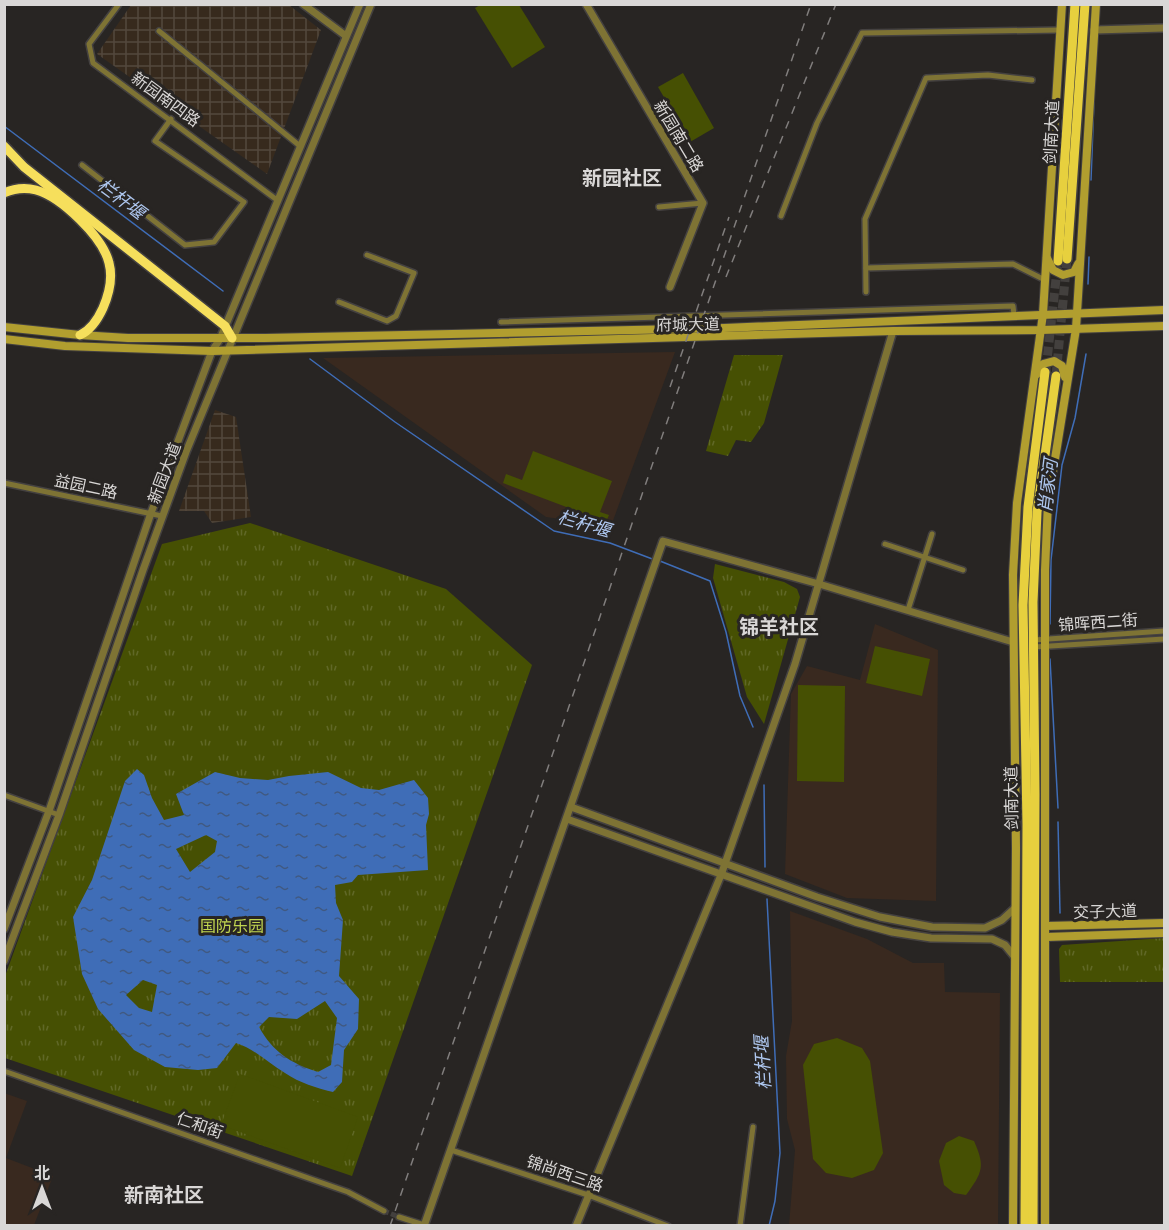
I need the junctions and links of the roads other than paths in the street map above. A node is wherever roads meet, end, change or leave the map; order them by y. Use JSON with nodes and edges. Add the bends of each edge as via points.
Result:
{"nodes":[{"id":1,"x":119,"y":4,"type":"edge"},
{"id":2,"x":303,"y":4,"type":"edge"},
{"id":3,"x":360,"y":4,"type":"edge"},
{"id":4,"x":371,"y":4,"type":"edge"},
{"id":5,"x":586,"y":4,"type":"edge"},
{"id":6,"x":1062,"y":4,"type":"edge"},
{"id":7,"x":1075,"y":4,"type":"edge"},
{"id":8,"x":1085,"y":4,"type":"edge"},
{"id":9,"x":1096,"y":4,"type":"edge"},
{"id":10,"x":1164,"y":28,"type":"edge"},
{"id":11,"x":1059,"y":30,"type":"junction"},
{"id":12,"x":1094,"y":30,"type":"junction"},
{"id":13,"x":159,"y":31,"type":"dead end"},
{"id":14,"x":346,"y":36,"type":"junction"},
{"id":15,"x":1032,"y":80,"type":"dead end"},
{"id":16,"x":171,"y":119,"type":"junction"},
{"id":17,"x":4,"y":146,"type":"edge"},
{"id":18,"x":300,"y":146,"type":"junction"},
{"id":19,"x":82,"y":165,"type":"dead end"},
{"id":20,"x":46,"y":190,"type":"junction"},
{"id":21,"x":4,"y":193,"type":"edge"},
{"id":22,"x":277,"y":200,"type":"junction"},
{"id":23,"x":703,"y":203,"type":"junction"},
{"id":24,"x":659,"y":207,"type":"dead end"},
{"id":25,"x":781,"y":216,"type":"dead end"},
{"id":26,"x":367,"y":255,"type":"dead end"},
{"id":27,"x":1047,"y":257,"type":"junction"},
{"id":28,"x":1081,"y":257,"type":"junction"},
{"id":29,"x":866,"y":268,"type":"junction"},
{"id":30,"x":1046,"y":280,"type":"junction"},
{"id":31,"x":670,"y":287,"type":"dead end"},
{"id":32,"x":866,"y":292,"type":"dead end"},
{"id":33,"x":339,"y":302,"type":"dead end"},
{"id":34,"x":1164,"y":310,"type":"edge"},
{"id":35,"x":1077,"y":313,"type":"junction"},
{"id":36,"x":1043,"y":314,"type":"junction"},
{"id":37,"x":1014,"y":315,"type":"junction"},
{"id":38,"x":501,"y":322,"type":"dead end"},
{"id":39,"x":225,"y":326,"type":"junction"},
{"id":40,"x":1164,"y":326,"type":"edge"},
{"id":41,"x":4,"y":327,"type":"edge"},
{"id":42,"x":1076,"y":328,"type":"junction"},
{"id":43,"x":1041,"y":330,"type":"junction"},
{"id":44,"x":893,"y":331,"type":"junction"},
{"id":45,"x":80,"y":335,"type":"junction"},
{"id":46,"x":4,"y":339,"type":"edge"},
{"id":47,"x":220,"y":339,"type":"junction"},
{"id":48,"x":232,"y":339,"type":"junction"},
{"id":49,"x":212,"y":351,"type":"junction"},
{"id":50,"x":227,"y":351,"type":"junction"},
{"id":51,"x":1046,"y":372,"type":"tunnel mouth"},
{"id":52,"x":1056,"y":376,"type":"tunnel mouth"},
{"id":53,"x":1033,"y":383,"type":"junction"},
{"id":54,"x":1066,"y":387,"type":"junction"},
{"id":55,"x":4,"y":483,"type":"edge"},
{"id":56,"x":151,"y":513,"type":"junction"},
{"id":57,"x":162,"y":516,"type":"junction"},
{"id":58,"x":932,"y":534,"type":"dead end"},
{"id":59,"x":885,"y":544,"type":"dead end"},
{"id":60,"x":924,"y":558,"type":"junction"},
{"id":61,"x":963,"y":570,"type":"dead end"},
{"id":62,"x":1045,"y":570,"type":"junction"},
{"id":63,"x":1013,"y":574,"type":"junction"},
{"id":64,"x":819,"y":584,"type":"junction"},
{"id":65,"x":1033,"y":602,"type":"junction"},
{"id":66,"x":1023,"y":605,"type":"junction"},
{"id":67,"x":908,"y":610,"type":"junction"},
{"id":68,"x":1164,"y":631,"type":"edge"},
{"id":69,"x":1164,"y":639,"type":"edge"},
{"id":70,"x":1013,"y":642,"type":"junction"},
{"id":71,"x":1034,"y":643,"type":"junction"},
{"id":72,"x":1045,"y":643,"type":"junction"},
{"id":73,"x":1035,"y":794,"type":"junction"},
{"id":74,"x":4,"y":795,"type":"edge"},
{"id":75,"x":571,"y":807,"type":"junction"},
{"id":76,"x":49,"y":811,"type":"junction"},
{"id":77,"x":59,"y":815,"type":"junction"},
{"id":78,"x":1046,"y":816,"type":"junction"},
{"id":79,"x":567,"y":819,"type":"junction"},
{"id":80,"x":1027,"y":824,"type":"junction"},
{"id":81,"x":1016,"y":848,"type":"junction"},
{"id":82,"x":724,"y":863,"type":"junction"},
{"id":83,"x":720,"y":875,"type":"junction"},
{"id":84,"x":1015,"y":908,"type":"junction"},
{"id":85,"x":1164,"y":923,"type":"edge"},
{"id":86,"x":1046,"y":926,"type":"junction"},
{"id":87,"x":4,"y":929,"type":"edge"},
{"id":88,"x":1164,"y":933,"type":"edge"},
{"id":89,"x":1046,"y":937,"type":"junction"},
{"id":90,"x":1014,"y":956,"type":"junction"},
{"id":91,"x":4,"y":961,"type":"edge"},
{"id":92,"x":4,"y":1071,"type":"edge"},
{"id":93,"x":753,"y":1127,"type":"dead end"},
{"id":94,"x":452,"y":1150,"type":"junction"},
{"id":95,"x":588,"y":1195,"type":"junction"},
{"id":96,"x":384,"y":1211,"type":"tunnel mouth"},
{"id":97,"x":399,"y":1217,"type":"tunnel mouth"},
{"id":98,"x":1024,"y":1223,"type":"edge"},
{"id":99,"x":424,"y":1225,"type":"edge"},
{"id":100,"x":576,"y":1226,"type":"edge"},
{"id":101,"x":668,"y":1226,"type":"edge"},
{"id":102,"x":740,"y":1226,"type":"edge"},
{"id":103,"x":1013,"y":1226,"type":"edge"},
{"id":104,"x":1033,"y":1226,"type":"edge"},
{"id":105,"x":1045,"y":1226,"type":"edge"}],
"edges":[{"from":1,"to":16,"type":"street","name":"新园南四路","via":[[89,44],[93,63]]},
{"from":2,"to":14,"type":"street"},
{"from":3,"to":14,"type":"street","name":"新园大道"},
{"from":4,"to":48,"type":"street","name":"新园大道"},
{"from":5,"to":23,"type":"street","name":"新园南二路"},
{"from":6,"to":11,"type":"main road"},
{"from":7,"to":8,"type":"highway","name":"剑南大道","via":[[1063,260]]},
{"from":9,"to":12,"type":"main road"},
{"from":10,"to":12,"type":"street"},
{"from":11,"to":25,"type":"street","via":[[862,33],[817,123]]},
{"from":11,"to":27,"type":"main road"},
{"from":12,"to":28,"type":"main road"},
{"from":13,"to":18,"type":"street"},
{"from":14,"to":18,"type":"street","name":"新园大道"},
{"from":15,"to":29,"type":"street","via":[[988,75],[926,78],[865,219]]},
{"from":16,"to":19,"type":"street","via":[[155,141],[244,202],[214,242],[185,245]]},
{"from":16,"to":22,"type":"street","name":"新园南四路"},
{"from":17,"to":20,"type":"highway"},
{"from":18,"to":22,"type":"street","name":"新园大道"},
{"from":20,"to":21,"type":"highway","via":[[26,188]]},
{"from":20,"to":39,"type":"highway"},
{"from":20,"to":45,"type":"highway","via":[[89,228],[109,263],[106,299],[94,323]]},
{"from":22,"to":39,"type":"street","name":"新园大道"},
{"from":23,"to":24,"type":"street"},
{"from":23,"to":31,"type":"street"},
{"from":26,"to":33,"type":"street","via":[[414,273],[396,316],[387,321]]},
{"from":27,"to":28,"type":"main road","via":[[1053,270],[1063,275],[1074,272]]},
{"from":27,"to":30,"type":"main road"},
{"from":28,"to":35,"type":"main road"},
{"from":29,"to":30,"type":"street","via":[[1013,264]]},
{"from":29,"to":32,"type":"street"},
{"from":30,"to":36,"type":"main road"},
{"from":34,"to":35,"type":"main road","name":"府城大道"},
{"from":35,"to":36,"type":"main road","name":"府城大道"},
{"from":35,"to":42,"type":"main road"},
{"from":36,"to":37,"type":"main road","name":"府城大道"},
{"from":36,"to":43,"type":"main road"},
{"from":37,"to":38,"type":"street","via":[[1013,306]]},
{"from":37,"to":48,"type":"main road","name":"府城大道","via":[[724,328]]},
{"from":39,"to":47,"type":"street","name":"新园大道"},
{"from":39,"to":48,"type":"highway"},
{"from":40,"to":42,"type":"main road","name":"府城大道"},
{"from":41,"to":45,"type":"main road","name":"府城大道"},
{"from":42,"to":43,"type":"main road","name":"府城大道"},
{"from":42,"to":54,"type":"main road"},
{"from":43,"to":44,"type":"main road","name":"府城大道"},
{"from":43,"to":53,"type":"main road"},
{"from":44,"to":50,"type":"main road","name":"府城大道"},
{"from":44,"to":64,"type":"street"},
{"from":45,"to":47,"type":"main road","name":"府城大道"},
{"from":46,"to":49,"type":"main road","name":"府城大道","via":[[65,346]]},
{"from":47,"to":48,"type":"main road","name":"府城大道"},
{"from":47,"to":49,"type":"street","name":"新园大道"},
{"from":48,"to":50,"type":"street","name":"新园大道"},
{"from":49,"to":50,"type":"main road","name":"府城大道"},
{"from":49,"to":56,"type":"street","name":"新园大道"},
{"from":50,"to":57,"type":"street","name":"新园大道"},
{"from":51,"to":66,"type":"highway","name":"剑南大道","via":[[1028,507]]},
{"from":52,"to":65,"type":"highway","name":"剑南大道","via":[[1037,512]]},
{"from":53,"to":54,"type":"main road","via":[[1043,364],[1054,361],[1062,366]]},
{"from":53,"to":63,"type":"main road","via":[[1017,503]]},
{"from":54,"to":62,"type":"main road","via":[[1048,502]]},
{"from":55,"to":56,"type":"street","name":"益园二路"},
{"from":56,"to":57,"type":"street","name":"益园二路"},
{"from":56,"to":76,"type":"street","name":"新园大道"},
{"from":57,"to":77,"type":"street","name":"新园大道"},
{"from":58,"to":60,"type":"street"},
{"from":59,"to":60,"type":"street"},
{"from":60,"to":61,"type":"street"},
{"from":60,"to":67,"type":"street"},
{"from":62,"to":65,"type":"main road"},
{"from":62,"to":72,"type":"main road"},
{"from":63,"to":66,"type":"main road"},
{"from":63,"to":70,"type":"main road"},
{"from":64,"to":67,"type":"street"},
{"from":64,"to":75,"type":"street","via":[[663,541]]},
{"from":64,"to":82,"type":"street","via":[[795,664]]},
{"from":65,"to":71,"type":"highway","name":"剑南大道"},
{"from":66,"to":80,"type":"highway","name":"剑南大道"},
{"from":67,"to":70,"type":"street"},
{"from":68,"to":72,"type":"street","name":"锦晖西二街"},
{"from":69,"to":72,"type":"street","name":"锦晖西二街"},
{"from":70,"to":81,"type":"main road"},
{"from":71,"to":72,"type":"street","name":"锦晖西二街"},
{"from":71,"to":73,"type":"highway","name":"剑南大道"},
{"from":72,"to":78,"type":"main road"},
{"from":73,"to":78,"type":"main road"},
{"from":73,"to":104,"type":"highway","name":"剑南大道"},
{"from":74,"to":76,"type":"street"},
{"from":75,"to":79,"type":"street"},
{"from":75,"to":82,"type":"street"},
{"from":76,"to":77,"type":"street"},
{"from":76,"to":87,"type":"street","name":"新园大道"},
{"from":77,"to":91,"type":"street","name":"新园大道"},
{"from":78,"to":86,"type":"main road"},
{"from":79,"to":83,"type":"street"},
{"from":79,"to":94,"type":"street"},
{"from":80,"to":81,"type":"main road"},
{"from":80,"to":98,"type":"highway","name":"剑南大道"},
{"from":81,"to":84,"type":"main road"},
{"from":82,"to":83,"type":"street"},
{"from":82,"to":84,"type":"street","via":[[864,913],[909,924],[985,928]]},
{"from":83,"to":90,"type":"street","via":[[892,932],[931,938],[992,939],[1005,945]]},
{"from":83,"to":95,"type":"street"},
{"from":84,"to":90,"type":"main road"},
{"from":85,"to":86,"type":"main road","name":"交子大道"},
{"from":86,"to":89,"type":"main road"},
{"from":88,"to":89,"type":"main road","name":"交子大道"},
{"from":89,"to":105,"type":"main road"},
{"from":90,"to":103,"type":"main road"},
{"from":92,"to":96,"type":"street","name":"仁和街","via":[[348,1192]]},
{"from":93,"to":102,"type":"street"},
{"from":94,"to":95,"type":"street","name":"锦尚西三路"},
{"from":94,"to":99,"type":"street"},
{"from":95,"to":100,"type":"street"},
{"from":95,"to":101,"type":"street","name":"锦尚西三路"},
{"from":97,"to":99,"type":"street"}]}
